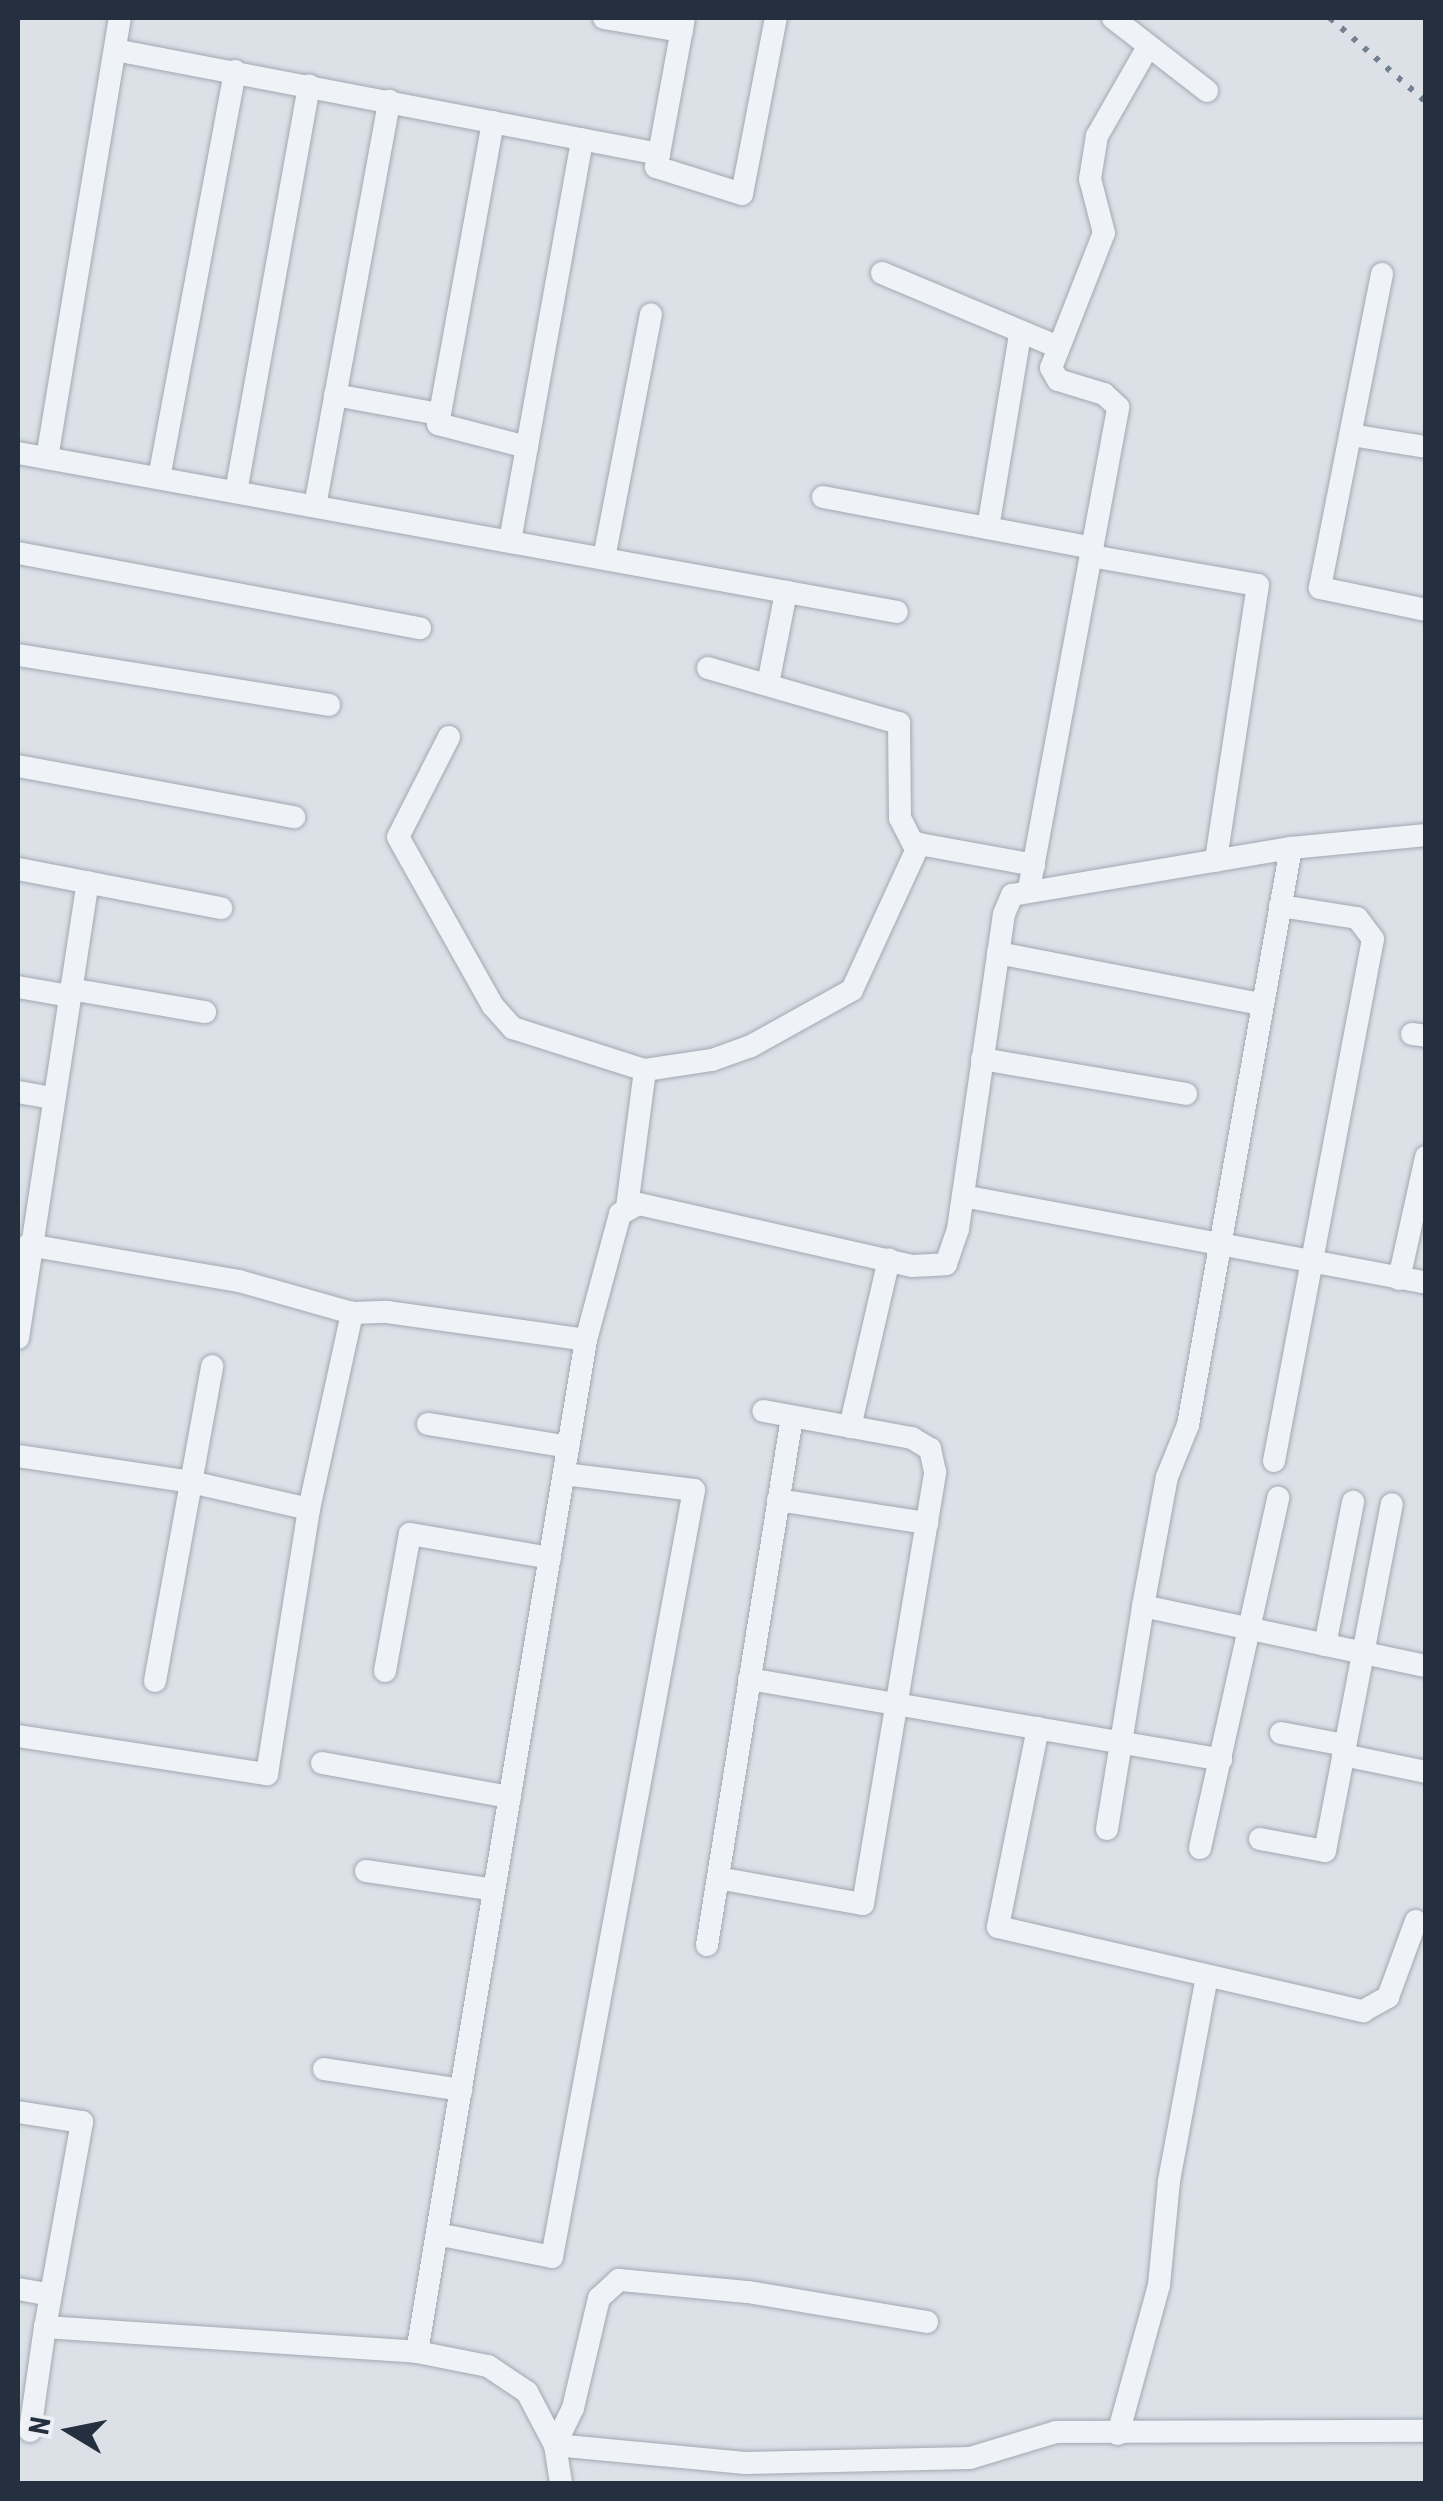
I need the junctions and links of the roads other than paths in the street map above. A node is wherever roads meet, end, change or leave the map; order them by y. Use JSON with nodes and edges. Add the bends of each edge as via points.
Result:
{"nodes":[{"id":1,"x":120,"y":18,"type":"edge"},
{"id":2,"x":604,"y":18,"type":"edge"},
{"id":3,"x":776,"y":18,"type":"edge"},
{"id":4,"x":1113,"y":18,"type":"edge"},
{"id":5,"x":683,"y":24,"type":"edge"},
{"id":6,"x":1148,"y":47,"type":"junction"},
{"id":7,"x":114,"y":50,"type":"junction"},
{"id":8,"x":235,"y":71,"type":"junction"},
{"id":9,"x":308,"y":85,"type":"junction"},
{"id":10,"x":1207,"y":90,"type":"dead end"},
{"id":11,"x":389,"y":101,"type":"junction"},
{"id":12,"x":494,"y":122,"type":"junction"},
{"id":13,"x":582,"y":139,"type":"junction"},
{"id":14,"x":659,"y":154,"type":"junction"},
{"id":15,"x":882,"y":274,"type":"dead end"},
{"id":16,"x":1382,"y":274,"type":"dead end"},
{"id":17,"x":651,"y":315,"type":"dead end"},
{"id":18,"x":1020,"y":334,"type":"junction"},
{"id":19,"x":1056,"y":346,"type":"junction"},
{"id":20,"x":335,"y":394,"type":"junction"},
{"id":21,"x":440,"y":414,"type":"junction"},
{"id":22,"x":1351,"y":436,"type":"junction"},
{"id":23,"x":527,"y":447,"type":"junction"},
{"id":24,"x":1426,"y":447,"type":"edge"},
{"id":25,"x":18,"y":453,"type":"edge"},
{"id":26,"x":47,"y":458,"type":"junction"},
{"id":27,"x":159,"y":478,"type":"junction"},
{"id":28,"x":236,"y":492,"type":"junction"},
{"id":29,"x":823,"y":497,"type":"dead end"},
{"id":30,"x":314,"y":506,"type":"junction"},
{"id":31,"x":988,"y":528,"type":"junction"},
{"id":32,"x":510,"y":541,"type":"junction"},
{"id":33,"x":1092,"y":552,"type":"junction"},
{"id":34,"x":18,"y":553,"type":"edge"},
{"id":35,"x":604,"y":558,"type":"junction"},
{"id":36,"x":786,"y":592,"type":"junction"},
{"id":37,"x":1424,"y":601,"type":"edge"},
{"id":38,"x":897,"y":612,"type":"dead end"},
{"id":39,"x":420,"y":628,"type":"dead end"},
{"id":40,"x":18,"y":656,"type":"edge"},
{"id":41,"x":708,"y":668,"type":"dead end"},
{"id":42,"x":768,"y":684,"type":"junction"},
{"id":43,"x":328,"y":705,"type":"dead end"},
{"id":44,"x":449,"y":737,"type":"dead end"},
{"id":45,"x":18,"y":766,"type":"edge"},
{"id":46,"x":294,"y":817,"type":"dead end"},
{"id":47,"x":1426,"y":834,"type":"edge"},
{"id":48,"x":915,"y":847,"type":"junction"},
{"id":49,"x":1291,"y":848,"type":"junction"},
{"id":50,"x":1216,"y":861,"type":"junction"},
{"id":51,"x":1034,"y":865,"type":"junction"},
{"id":52,"x":18,"y":868,"type":"edge"},
{"id":53,"x":88,"y":882,"type":"junction"},
{"id":54,"x":1029,"y":889,"type":"junction"},
{"id":55,"x":1280,"y":906,"type":"junction"},
{"id":56,"x":221,"y":908,"type":"dead end"},
{"id":57,"x":998,"y":953,"type":"junction"},
{"id":58,"x":18,"y":987,"type":"edge"},
{"id":59,"x":70,"y":992,"type":"junction"},
{"id":60,"x":1261,"y":1004,"type":"junction"},
{"id":61,"x":204,"y":1012,"type":"dead end"},
{"id":62,"x":982,"y":1059,"type":"junction"},
{"id":63,"x":645,"y":1070,"type":"junction"},
{"id":64,"x":18,"y":1092,"type":"edge"},
{"id":65,"x":1186,"y":1094,"type":"dead end"},
{"id":66,"x":52,"y":1098,"type":"junction"},
{"id":67,"x":1426,"y":1157,"type":"edge"},
{"id":68,"x":963,"y":1196,"type":"junction"},
{"id":69,"x":627,"y":1207,"type":"junction"},
{"id":70,"x":28,"y":1244,"type":"junction"},
{"id":71,"x":1216,"y":1244,"type":"junction"},
{"id":72,"x":889,"y":1259,"type":"junction"},
{"id":73,"x":1311,"y":1262,"type":"junction"},
{"id":74,"x":1399,"y":1278,"type":"junction"},
{"id":75,"x":1426,"y":1283,"type":"edge"},
{"id":76,"x":352,"y":1313,"type":"junction"},
{"id":77,"x":18,"y":1338,"type":"edge"},
{"id":78,"x":586,"y":1340,"type":"junction"},
{"id":79,"x":212,"y":1366,"type":"dead end"},
{"id":80,"x":763,"y":1412,"type":"dead end"},
{"id":81,"x":792,"y":1416,"type":"junction"},
{"id":82,"x":428,"y":1424,"type":"dead end"},
{"id":83,"x":850,"y":1427,"type":"junction"},
{"id":84,"x":568,"y":1447,"type":"junction"},
{"id":85,"x":18,"y":1456,"type":"edge"},
{"id":86,"x":1274,"y":1461,"type":"dead end"},
{"id":87,"x":564,"y":1474,"type":"junction"},
{"id":88,"x":191,"y":1482,"type":"junction"},
{"id":89,"x":1278,"y":1498,"type":"dead end"},
{"id":90,"x":778,"y":1500,"type":"junction"},
{"id":91,"x":1353,"y":1502,"type":"dead end"},
{"id":92,"x":1392,"y":1504,"type":"dead end"},
{"id":93,"x":309,"y":1509,"type":"junction"},
{"id":94,"x":926,"y":1523,"type":"junction"},
{"id":95,"x":550,"y":1558,"type":"junction"},
{"id":96,"x":1143,"y":1606,"type":"junction"},
{"id":97,"x":1246,"y":1628,"type":"junction"},
{"id":98,"x":1324,"y":1644,"type":"junction"},
{"id":99,"x":1362,"y":1652,"type":"junction"},
{"id":100,"x":1426,"y":1666,"type":"edge"},
{"id":101,"x":385,"y":1672,"type":"dead end"},
{"id":102,"x":750,"y":1679,"type":"junction"},
{"id":103,"x":156,"y":1680,"type":"dead end"},
{"id":104,"x":896,"y":1703,"type":"junction"},
{"id":105,"x":1038,"y":1728,"type":"junction"},
{"id":106,"x":1281,"y":1733,"type":"dead end"},
{"id":107,"x":18,"y":1736,"type":"edge"},
{"id":108,"x":1124,"y":1743,"type":"junction"},
{"id":109,"x":1344,"y":1750,"type":"junction"},
{"id":110,"x":1221,"y":1760,"type":"junction"},
{"id":111,"x":322,"y":1763,"type":"dead end"},
{"id":112,"x":1426,"y":1772,"type":"edge"},
{"id":113,"x":510,"y":1797,"type":"junction"},
{"id":114,"x":1107,"y":1830,"type":"dead end"},
{"id":115,"x":1260,"y":1840,"type":"dead end"},
{"id":116,"x":1200,"y":1848,"type":"dead end"},
{"id":117,"x":366,"y":1870,"type":"dead end"},
{"id":118,"x":718,"y":1878,"type":"junction"},
{"id":119,"x":494,"y":1890,"type":"junction"},
{"id":120,"x":1416,"y":1920,"type":"dead end"},
{"id":121,"x":706,"y":1944,"type":"dead end"},
{"id":122,"x":1207,"y":1976,"type":"junction"},
{"id":123,"x":324,"y":2069,"type":"dead end"},
{"id":124,"x":461,"y":2090,"type":"junction"},
{"id":125,"x":18,"y":2112,"type":"edge"},
{"id":126,"x":437,"y":2234,"type":"junction"},
{"id":127,"x":18,"y":2289,"type":"edge"},
{"id":128,"x":46,"y":2294,"type":"junction"},
{"id":129,"x":926,"y":2322,"type":"dead end"},
{"id":130,"x":44,"y":2327,"type":"junction"},
{"id":131,"x":417,"y":2352,"type":"junction"},
{"id":132,"x":28,"y":2392,"type":"edge"},
{"id":133,"x":30,"y":2431,"type":"dead end"},
{"id":134,"x":1426,"y":2431,"type":"edge"},
{"id":135,"x":1118,"y":2434,"type":"junction"},
{"id":136,"x":556,"y":2445,"type":"junction"},
{"id":137,"x":561,"y":2484,"type":"edge"}],
"edges":[{"from":1,"to":7,"type":"street"},
{"from":2,"to":5,"type":"street"},
{"from":3,"to":14,"type":"street","via":[[742,194],[656,167]]},
{"from":4,"to":6,"type":"street"},
{"from":5,"to":14,"type":"street"},
{"from":6,"to":10,"type":"street"},
{"from":6,"to":19,"type":"street","via":[[1096,136],[1090,179],[1104,233]]},
{"from":7,"to":8,"type":"street"},
{"from":7,"to":26,"type":"street"},
{"from":8,"to":9,"type":"street"},
{"from":8,"to":27,"type":"street"},
{"from":9,"to":11,"type":"street"},
{"from":9,"to":28,"type":"street"},
{"from":11,"to":12,"type":"street"},
{"from":11,"to":20,"type":"street"},
{"from":12,"to":13,"type":"street"},
{"from":12,"to":21,"type":"street"},
{"from":13,"to":14,"type":"street"},
{"from":13,"to":23,"type":"street"},
{"from":15,"to":18,"type":"street"},
{"from":16,"to":22,"type":"street"},
{"from":17,"to":35,"type":"street"},
{"from":18,"to":19,"type":"street"},
{"from":18,"to":31,"type":"street"},
{"from":19,"to":33,"type":"street","via":[[1051,368],[1058,380],[1104,394],[1118,407]]},
{"from":20,"to":21,"type":"street"},
{"from":20,"to":30,"type":"street"},
{"from":21,"to":23,"type":"street","via":[[438,424]]},
{"from":22,"to":24,"type":"street"},
{"from":22,"to":37,"type":"street","via":[[1320,588]]},
{"from":23,"to":32,"type":"street"},
{"from":25,"to":26,"type":"street"},
{"from":26,"to":27,"type":"street"},
{"from":27,"to":28,"type":"street"},
{"from":28,"to":30,"type":"street"},
{"from":29,"to":31,"type":"street"},
{"from":30,"to":32,"type":"street"},
{"from":31,"to":33,"type":"street"},
{"from":32,"to":35,"type":"street"},
{"from":33,"to":50,"type":"street","via":[[1258,585]]},
{"from":33,"to":51,"type":"street"},
{"from":34,"to":39,"type":"street"},
{"from":35,"to":36,"type":"street"},
{"from":36,"to":38,"type":"street"},
{"from":36,"to":42,"type":"street"},
{"from":40,"to":43,"type":"street"},
{"from":41,"to":42,"type":"street"},
{"from":42,"to":48,"type":"street","via":[[899,724],[900,818]]},
{"from":44,"to":63,"type":"street","via":[[398,836],[492,1006],[513,1028]]},
{"from":45,"to":46,"type":"street"},
{"from":47,"to":49,"type":"street"},
{"from":48,"to":51,"type":"street"},
{"from":48,"to":63,"type":"street","via":[[852,990],[751,1046],[712,1060]]},
{"from":49,"to":50,"type":"street"},
{"from":49,"to":55,"type":"street"},
{"from":50,"to":54,"type":"street"},
{"from":51,"to":54,"type":"street"},
{"from":52,"to":53,"type":"street"},
{"from":53,"to":56,"type":"street"},
{"from":53,"to":59,"type":"street"},
{"from":54,"to":57,"type":"street","via":[[1012,896]]},
{"from":55,"to":60,"type":"street"},
{"from":55,"to":73,"type":"street","via":[[1358,918],[1373,939]]},
{"from":57,"to":60,"type":"street"},
{"from":57,"to":62,"type":"street"},
{"from":58,"to":59,"type":"street"},
{"from":59,"to":61,"type":"street"},
{"from":59,"to":66,"type":"street"},
{"from":60,"to":71,"type":"street"},
{"from":62,"to":65,"type":"street"},
{"from":62,"to":68,"type":"street"},
{"from":63,"to":69,"type":"street"},
{"from":64,"to":66,"type":"street"},
{"from":66,"to":70,"type":"street"},
{"from":67,"to":74,"type":"street"},
{"from":68,"to":71,"type":"street"},
{"from":68,"to":72,"type":"street","via":[[946,1264]]},
{"from":69,"to":72,"type":"street","via":[[639,1204]]},
{"from":69,"to":78,"type":"street","via":[[614,1229]]},
{"from":70,"to":76,"type":"street","via":[[238,1281]]},
{"from":70,"to":77,"type":"street"},
{"from":71,"to":73,"type":"street"},
{"from":71,"to":96,"type":"street","via":[[1188,1426],[1168,1477]]},
{"from":72,"to":83,"type":"street"},
{"from":73,"to":74,"type":"street"},
{"from":73,"to":86,"type":"street"},
{"from":74,"to":75,"type":"street"},
{"from":76,"to":78,"type":"street","via":[[387,1312]]},
{"from":76,"to":93,"type":"street"},
{"from":78,"to":84,"type":"street"},
{"from":79,"to":88,"type":"street"},
{"from":80,"to":81,"type":"street"},
{"from":81,"to":83,"type":"street"},
{"from":81,"to":90,"type":"street"},
{"from":82,"to":84,"type":"street"},
{"from":83,"to":94,"type":"street","via":[[912,1438],[930,1448],[935,1472]]},
{"from":84,"to":87,"type":"street"},
{"from":85,"to":88,"type":"street"},
{"from":87,"to":95,"type":"street"},
{"from":87,"to":126,"type":"street","via":[[694,1490],[552,2257]]},
{"from":88,"to":93,"type":"street"},
{"from":88,"to":103,"type":"street"},
{"from":89,"to":97,"type":"street"},
{"from":90,"to":94,"type":"street"},
{"from":90,"to":102,"type":"street"},
{"from":91,"to":98,"type":"street"},
{"from":92,"to":99,"type":"street"},
{"from":93,"to":107,"type":"street","via":[[267,1774]]},
{"from":94,"to":104,"type":"street"},
{"from":95,"to":101,"type":"street","via":[[410,1534]]},
{"from":95,"to":113,"type":"street"},
{"from":96,"to":97,"type":"street"},
{"from":96,"to":108,"type":"street"},
{"from":97,"to":98,"type":"street"},
{"from":97,"to":110,"type":"street"},
{"from":98,"to":99,"type":"street"},
{"from":99,"to":100,"type":"street"},
{"from":99,"to":109,"type":"street"},
{"from":102,"to":104,"type":"street"},
{"from":102,"to":118,"type":"street"},
{"from":104,"to":105,"type":"street"},
{"from":104,"to":118,"type":"street","via":[[863,1904]]},
{"from":105,"to":108,"type":"street"},
{"from":105,"to":122,"type":"street","via":[[998,1927]]},
{"from":106,"to":109,"type":"street"},
{"from":108,"to":110,"type":"street"},
{"from":108,"to":114,"type":"street"},
{"from":109,"to":112,"type":"street"},
{"from":109,"to":115,"type":"street","via":[[1325,1851]]},
{"from":110,"to":116,"type":"street"},
{"from":111,"to":113,"type":"street"},
{"from":113,"to":119,"type":"street"},
{"from":117,"to":119,"type":"street"},
{"from":118,"to":121,"type":"street"},
{"from":119,"to":124,"type":"street"},
{"from":120,"to":122,"type":"street","via":[[1379,2008],[1363,2011]]},
{"from":122,"to":135,"type":"street","via":[[1168,2181],[1159,2285]]},
{"from":123,"to":124,"type":"street"},
{"from":124,"to":126,"type":"street"},
{"from":125,"to":128,"type":"street","via":[[82,2122]]},
{"from":126,"to":131,"type":"street"},
{"from":127,"to":128,"type":"street"},
{"from":128,"to":130,"type":"street"},
{"from":129,"to":136,"type":"street","via":[[747,2292],[619,2280],[599,2298],[573,2408]]},
{"from":130,"to":131,"type":"street"},
{"from":130,"to":132,"type":"street"},
{"from":131,"to":136,"type":"street","via":[[512,2376]]},
{"from":132,"to":133,"type":"street"},
{"from":134,"to":135,"type":"street"},
{"from":135,"to":136,"type":"street","via":[[1056,2432],[970,2458],[745,2463]]},
{"from":136,"to":137,"type":"street"}]}
